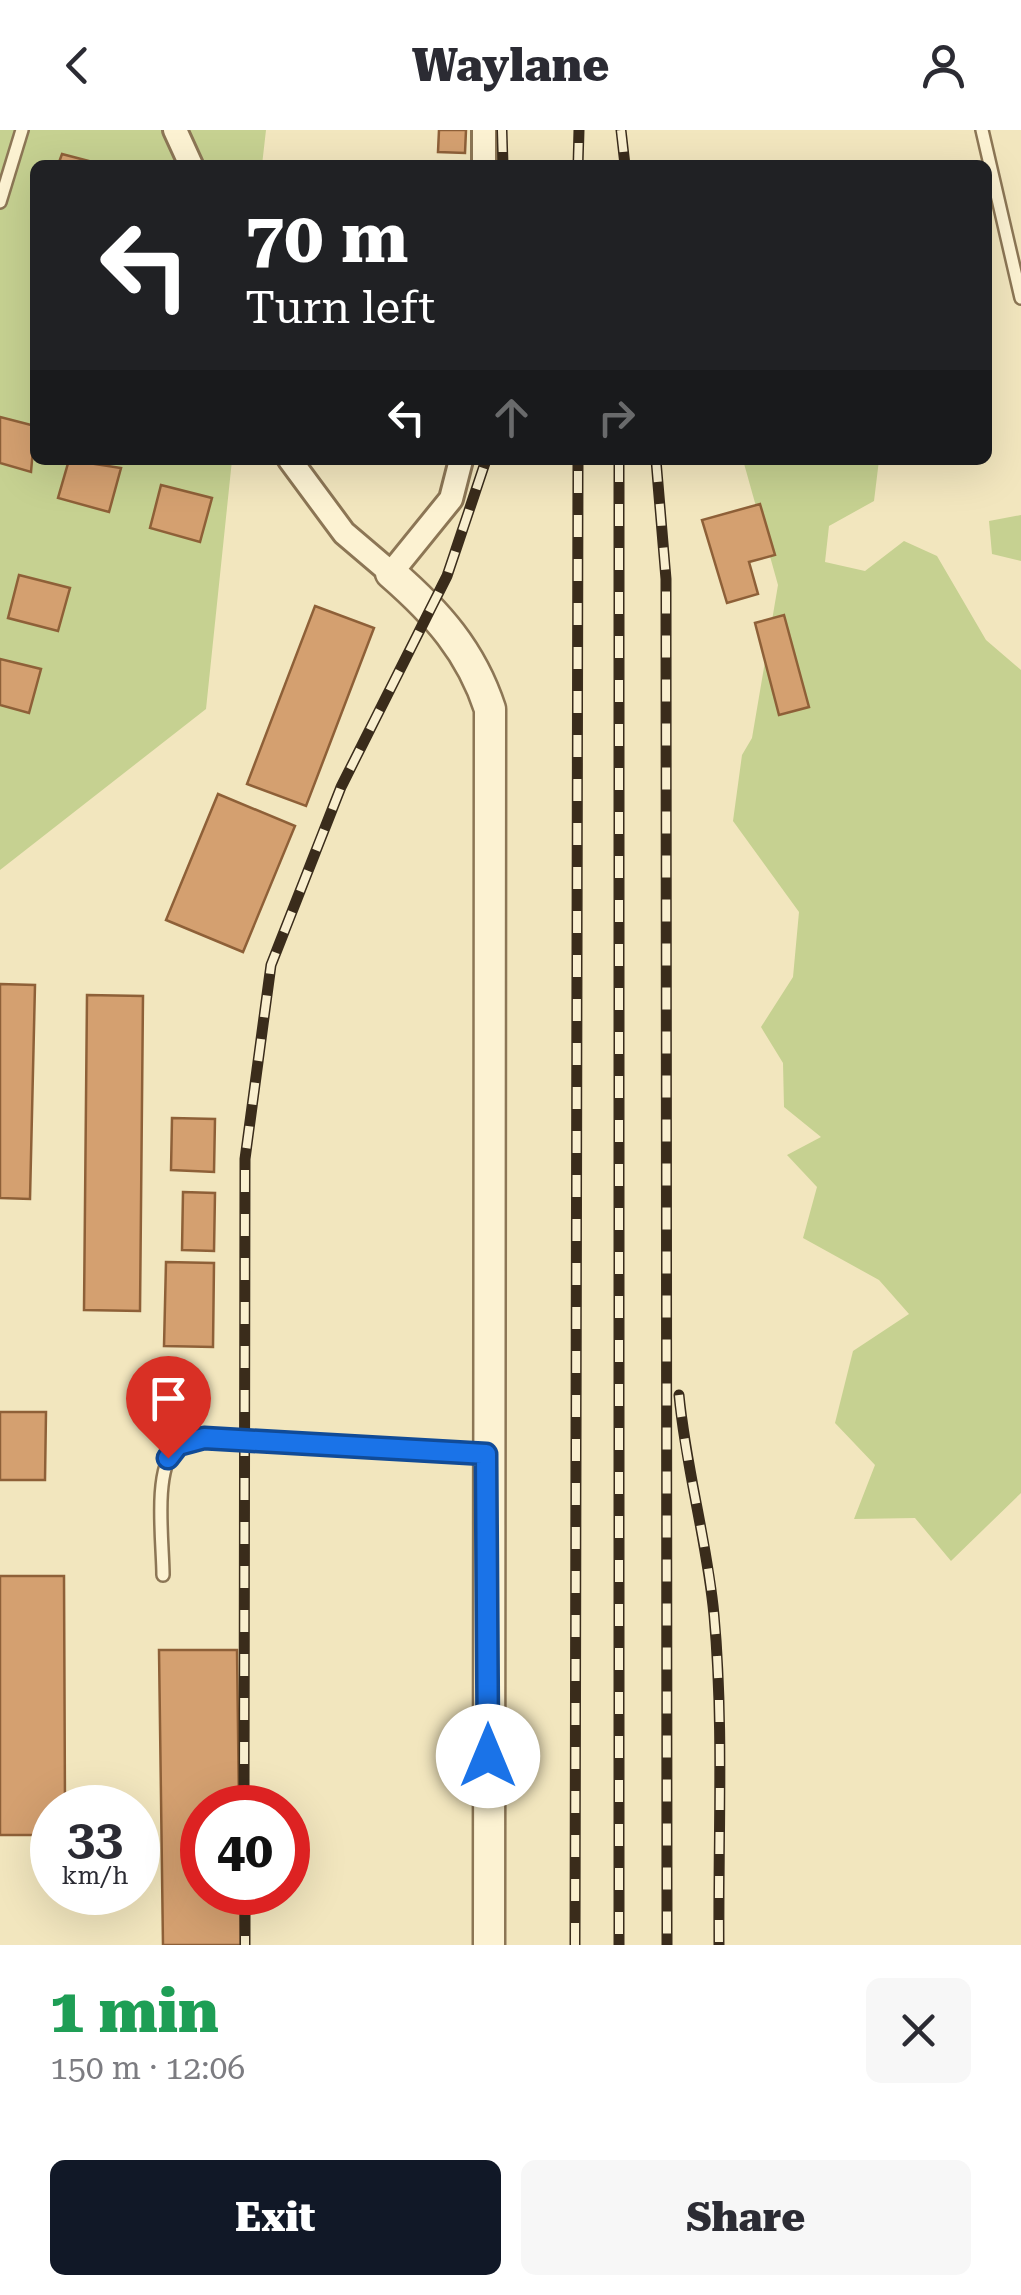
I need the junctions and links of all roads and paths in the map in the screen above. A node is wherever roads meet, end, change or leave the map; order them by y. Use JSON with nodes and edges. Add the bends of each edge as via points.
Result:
{"nodes":[{"id":1,"x":22,"y":130,"type":"edge"},
{"id":2,"x":175,"y":130,"type":"edge"},
{"id":3,"x":484,"y":130,"type":"edge"},
{"id":4,"x":982,"y":130,"type":"edge"},
{"id":5,"x":189,"y":160,"type":"edge"},
{"id":6,"x":484,"y":160,"type":"edge"},
{"id":7,"x":989,"y":160,"type":"edge"},
{"id":8,"x":992,"y":173,"type":"edge"},
{"id":9,"x":0,"y":202,"type":"edge"},
{"id":10,"x":1021,"y":298,"type":"edge"},
{"id":11,"x":294,"y":465,"type":"edge"},
{"id":12,"x":460,"y":465,"type":"edge"},
{"id":13,"x":391,"y":573,"type":"junction"},
{"id":14,"x":486,"y":1454,"type":"junction"},
{"id":15,"x":163,"y":1575,"type":"dead end"},
{"id":16,"x":489,"y":1945,"type":"edge"}],
"edges":[{"from":1,"to":9,"type":"lane"},
{"from":2,"to":5,"type":"street"},
{"from":3,"to":6,"type":"street"},
{"from":4,"to":7,"type":"lane"},
{"from":8,"to":10,"type":"lane"},
{"from":11,"to":13,"type":"street","via":[[344,533]]},
{"from":12,"to":13,"type":"street","via":[[451,499]]},
{"from":13,"to":14,"type":"street","via":[[458,640],[490,709]]},
{"from":14,"to":15,"type":"lane","via":[[204,1438],[178,1445],[162,1480]]},
{"from":14,"to":16,"type":"street"}]}
